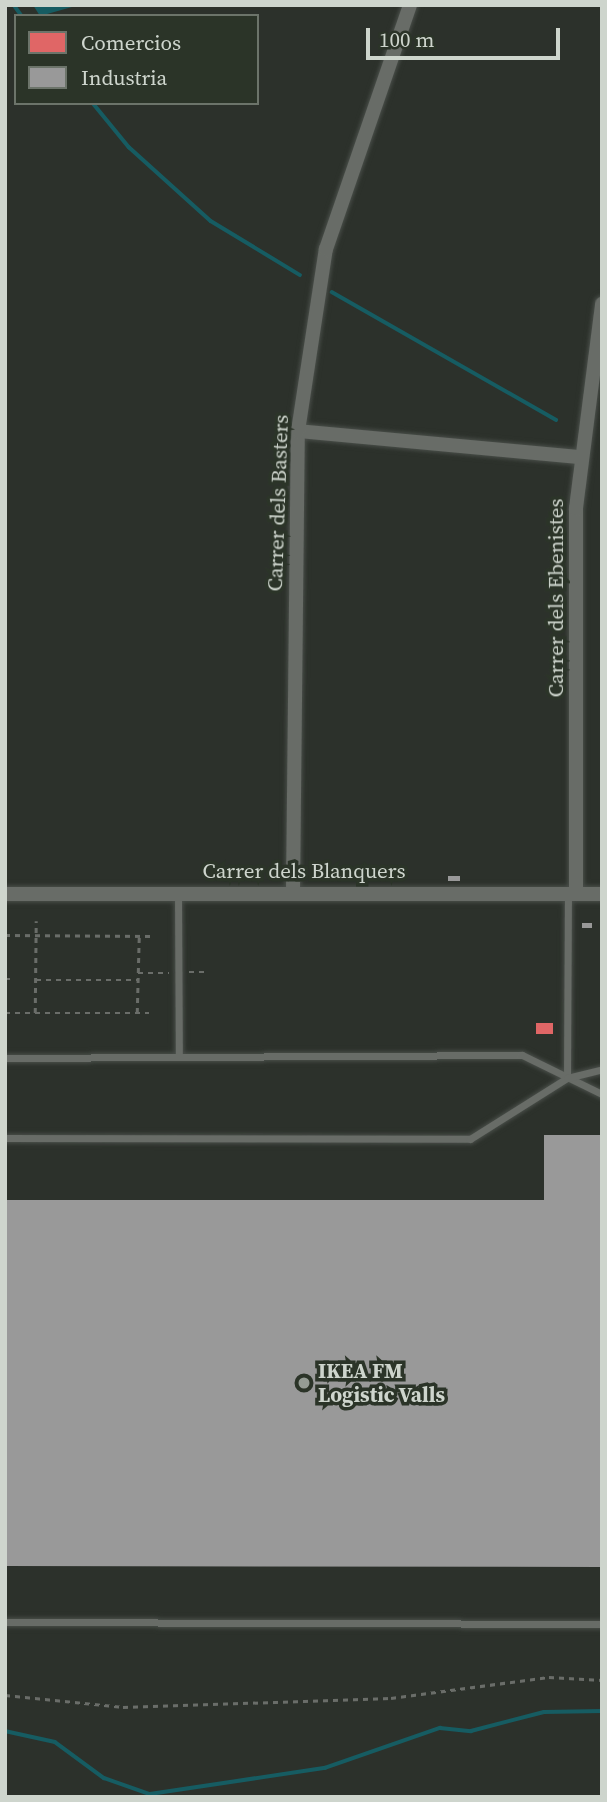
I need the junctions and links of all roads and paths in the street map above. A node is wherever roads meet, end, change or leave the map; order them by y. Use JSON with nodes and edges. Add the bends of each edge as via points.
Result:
{"nodes":[{"id":1,"x":410,"y":5,"type":"edge"},
{"id":2,"x":602,"y":304,"type":"edge"},
{"id":3,"x":298,"y":431,"type":"junction"},
{"id":4,"x":580,"y":457,"type":"junction"},
{"id":5,"x":293,"y":891,"type":"junction"},
{"id":6,"x":178,"y":892,"type":"junction"},
{"id":7,"x":5,"y":894,"type":"edge"},
{"id":8,"x":572,"y":894,"type":"junction"},
{"id":9,"x":602,"y":894,"type":"edge"},
{"id":10,"x":36,"y":922,"type":"dead end"},
{"id":11,"x":5,"y":935,"type":"edge"},
{"id":12,"x":36,"y":936,"type":"junction"},
{"id":13,"x":139,"y":936,"type":"junction"},
{"id":14,"x":151,"y":936,"type":"dead end"},
{"id":15,"x":189,"y":972,"type":"dead end"},
{"id":16,"x":209,"y":972,"type":"dead end"},
{"id":17,"x":138,"y":973,"type":"junction"},
{"id":18,"x":169,"y":973,"type":"dead end"},
{"id":19,"x":5,"y":979,"type":"edge"},
{"id":20,"x":15,"y":979,"type":"dead end"},
{"id":21,"x":36,"y":980,"type":"junction"},
{"id":22,"x":138,"y":980,"type":"junction"},
{"id":23,"x":5,"y":1013,"type":"edge"},
{"id":24,"x":35,"y":1013,"type":"junction"},
{"id":25,"x":137,"y":1013,"type":"junction"},
{"id":26,"x":149,"y":1013,"type":"dead end"},
{"id":27,"x":179,"y":1057,"type":"junction"},
{"id":28,"x":5,"y":1058,"type":"edge"},
{"id":29,"x":602,"y":1069,"type":"edge"},
{"id":30,"x":567,"y":1078,"type":"junction"},
{"id":31,"x":602,"y":1094,"type":"edge"},
{"id":32,"x":5,"y":1138,"type":"edge"},
{"id":33,"x":5,"y":1622,"type":"edge"},
{"id":34,"x":602,"y":1623,"type":"edge"},
{"id":35,"x":602,"y":1680,"type":"edge"},
{"id":36,"x":5,"y":1695,"type":"edge"}],
"edges":[{"from":1,"to":3,"type":"street","name":"Carrer dels Basters","via":[[326,248]]},
{"from":2,"to":4,"type":"street","name":"Carrer dels Ebenistes"},
{"from":3,"to":4,"type":"street"},
{"from":3,"to":5,"type":"street","name":"Carrer dels Basters"},
{"from":4,"to":8,"type":"street","name":"Carrer dels Ebenistes"},
{"from":5,"to":6,"type":"street","name":"Carrer dels Blanquers"},
{"from":5,"to":8,"type":"street","name":"Carrer dels Blanquers"},
{"from":6,"to":7,"type":"street","name":"Carrer dels Blanquers"},
{"from":6,"to":27,"type":"lane"},
{"from":8,"to":9,"type":"street","name":"Carrer dels Blanquers"},
{"from":8,"to":30,"type":"lane"},
{"from":10,"to":12,"type":"path"},
{"from":11,"to":12,"type":"path"},
{"from":12,"to":13,"type":"path"},
{"from":12,"to":21,"type":"path"},
{"from":13,"to":14,"type":"path"},
{"from":13,"to":17,"type":"path"},
{"from":15,"to":16,"type":"path"},
{"from":17,"to":18,"type":"path"},
{"from":17,"to":22,"type":"path"},
{"from":19,"to":20,"type":"path"},
{"from":21,"to":22,"type":"path"},
{"from":21,"to":24,"type":"path"},
{"from":22,"to":25,"type":"path"},
{"from":23,"to":24,"type":"path"},
{"from":24,"to":25,"type":"path"},
{"from":25,"to":26,"type":"path"},
{"from":27,"to":28,"type":"lane"},
{"from":27,"to":30,"type":"lane","via":[[522,1055]]},
{"from":29,"to":30,"type":"lane"},
{"from":30,"to":31,"type":"lane"},
{"from":30,"to":32,"type":"lane","via":[[470,1139]]},
{"from":33,"to":34,"type":"lane"},
{"from":35,"to":36,"type":"path","via":[[549,1677],[391,1698],[123,1707]]}]}
